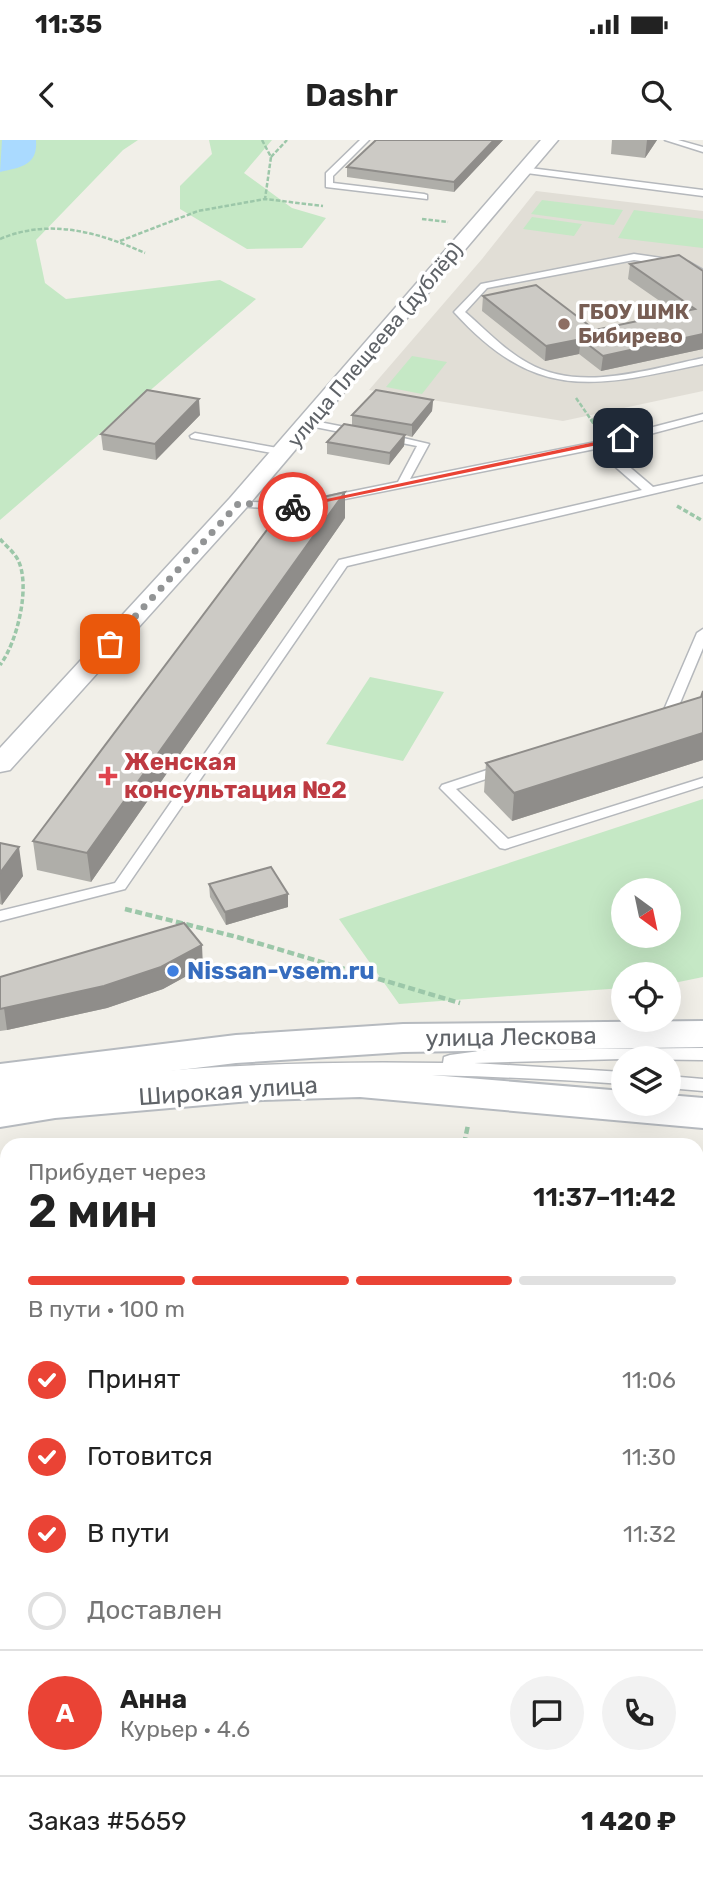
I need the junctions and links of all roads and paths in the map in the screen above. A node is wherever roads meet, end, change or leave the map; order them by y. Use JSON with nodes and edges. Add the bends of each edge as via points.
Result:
{"nodes":[{"id":1,"x":262,"y":140,"type":"edge"},
{"id":2,"x":287,"y":140,"type":"edge"},
{"id":3,"x":365,"y":140,"type":"edge"},
{"id":4,"x":550,"y":140,"type":"edge"},
{"id":5,"x":669,"y":140,"type":"edge"},
{"id":6,"x":703,"y":150,"type":"edge"},
{"id":7,"x":271,"y":157,"type":"junction"},
{"id":8,"x":522,"y":170,"type":"junction"},
{"id":9,"x":703,"y":193,"type":"edge"},
{"id":10,"x":424,"y":197,"type":"edge"},
{"id":11,"x":265,"y":199,"type":"junction"},
{"id":12,"x":327,"y":207,"type":"dead end"},
{"id":13,"x":422,"y":219,"type":"dead end"},
{"id":14,"x":477,"y":225,"type":"junction"},
{"id":15,"x":0,"y":239,"type":"edge"},
{"id":16,"x":120,"y":241,"type":"junction"},
{"id":17,"x":145,"y":253,"type":"dead end"},
{"id":18,"x":703,"y":274,"type":"edge"},
{"id":19,"x":702,"y":362,"type":"edge"},
{"id":20,"x":703,"y":417,"type":"edge"},
{"id":21,"x":309,"y":424,"type":"junction"},
{"id":22,"x":195,"y":436,"type":"dead end"},
{"id":23,"x":597,"y":445,"type":"junction"},
{"id":24,"x":284,"y":452,"type":"junction"},
{"id":25,"x":703,"y":480,"type":"edge"},
{"id":26,"x":402,"y":484,"type":"junction"},
{"id":27,"x":649,"y":490,"type":"junction"},
{"id":28,"x":239,"y":503,"type":"junction"},
{"id":29,"x":0,"y":539,"type":"edge"},
{"id":30,"x":703,"y":634,"type":"edge"},
{"id":31,"x":0,"y":665,"type":"edge"},
{"id":32,"x":642,"y":723,"type":"edge"},
{"id":33,"x":525,"y":762,"type":"edge"},
{"id":34,"x":0,"y":764,"type":"edge"},
{"id":35,"x":703,"y":782,"type":"edge"},
{"id":36,"x":120,"y":886,"type":"junction"},
{"id":37,"x":0,"y":916,"type":"edge"},
{"id":38,"x":464,"y":1004,"type":"dead end"},
{"id":39,"x":703,"y":1034,"type":"edge"},
{"id":40,"x":401,"y":1052,"type":"junction"},
{"id":41,"x":703,"y":1054,"type":"edge"},
{"id":42,"x":611,"y":1077,"type":"edge"},
{"id":43,"x":0,"y":1078,"type":"edge"},
{"id":44,"x":681,"y":1083,"type":"edge"},
{"id":45,"x":703,"y":1085,"type":"edge"},
{"id":46,"x":0,"y":1095,"type":"edge"},
{"id":47,"x":462,"y":1104,"type":"junction"},
{"id":48,"x":0,"y":1112,"type":"edge"},
{"id":49,"x":703,"y":1113,"type":"edge"},
{"id":50,"x":464,"y":1138,"type":"edge"}],
"edges":[{"from":1,"to":7,"type":"path"},
{"from":2,"to":7,"type":"path"},
{"from":3,"to":10,"type":"lane","via":[[329,175],[329,185]]},
{"from":4,"to":8,"type":"street","name":"улица Плещеева (дублёр)"},
{"from":5,"to":6,"type":"lane"},
{"from":7,"to":11,"type":"path"},
{"from":8,"to":9,"type":"lane"},
{"from":8,"to":14,"type":"street","name":"улица Плещеева (дублёр)"},
{"from":11,"to":12,"type":"path"},
{"from":11,"to":16,"type":"path","via":[[198,211]]},
{"from":13,"to":14,"type":"path"},
{"from":14,"to":21,"type":"street","name":"улица Плещеева (дублёр)"},
{"from":15,"to":16,"type":"path","via":[[10,233],[46,228]]},
{"from":16,"to":17,"type":"path"},
{"from":18,"to":19,"type":"lane","via":[[689,265],[634,257],[484,286],[459,312],[530,369],[560,376],[612,380]]},
{"from":20,"to":23,"type":"lane"},
{"from":21,"to":24,"type":"street","name":"улица Плещеева (дублёр)"},
{"from":21,"to":26,"type":"lane","via":[[424,444]]},
{"from":22,"to":24,"type":"lane"},
{"from":23,"to":26,"type":"lane"},
{"from":23,"to":27,"type":"lane"},
{"from":24,"to":28,"type":"street","name":"улица Плещеева (дублёр)"},
{"from":25,"to":27,"type":"lane"},
{"from":26,"to":28,"type":"lane","via":[[290,507]]},
{"from":27,"to":36,"type":"lane","via":[[343,563]]},
{"from":28,"to":34,"type":"street","name":"улица Плещеева (дублёр)"},
{"from":29,"to":31,"type":"path","via":[[19,562],[21,608],[9,657]]},
{"from":30,"to":32,"type":"lane","via":[[668,715]]},
{"from":33,"to":35,"type":"lane","via":[[447,788],[505,845]]},
{"from":36,"to":37,"type":"lane"},
{"from":36,"to":38,"type":"path","via":[[124,909]]},
{"from":39,"to":40,"type":"main road","name":"улица Лескова"},
{"from":40,"to":41,"type":"lane","name":"Широкая улица"},
{"from":40,"to":42,"type":"lane","name":"Широкая улица"},
{"from":40,"to":43,"type":"main road","name":"Широкая улица","via":[[236,1049]]},
{"from":40,"to":46,"type":"lane","name":"Широкая улица"},
{"from":44,"to":45,"type":"lane"},
{"from":47,"to":48,"type":"main road","name":"Широкая улица","via":[[360,1083],[262,1086],[55,1103]]},
{"from":47,"to":49,"type":"main road"},
{"from":47,"to":50,"type":"path"}]}
